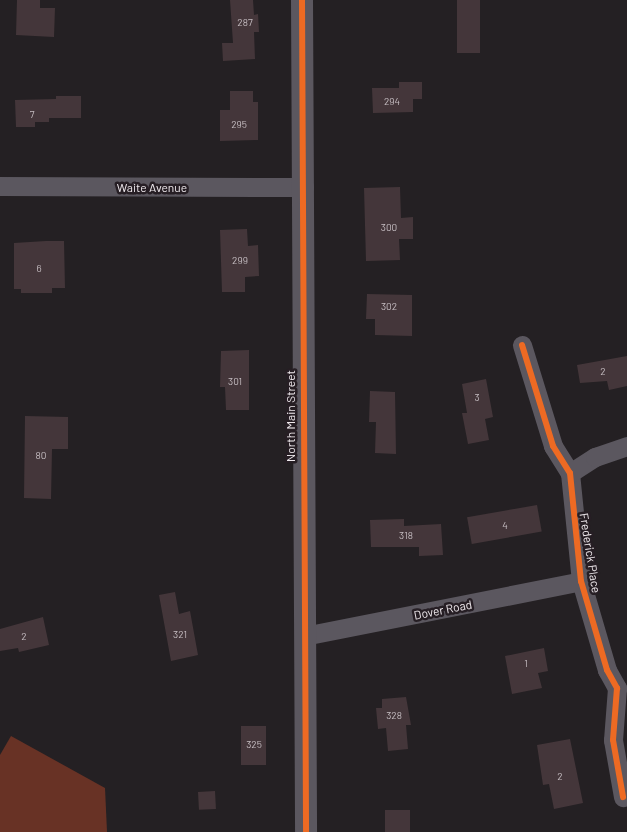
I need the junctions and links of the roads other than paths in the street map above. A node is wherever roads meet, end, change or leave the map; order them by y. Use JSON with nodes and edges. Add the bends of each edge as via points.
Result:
{"nodes":[{"id":1,"x":302,"y":0,"type":"edge"},
{"id":2,"x":0,"y":186,"type":"edge"},
{"id":3,"x":304,"y":187,"type":"junction"},
{"id":4,"x":522,"y":345,"type":"dead end"},
{"id":5,"x":627,"y":446,"type":"edge"},
{"id":6,"x":570,"y":473,"type":"junction"},
{"id":7,"x":581,"y":581,"type":"junction"},
{"id":8,"x":304,"y":636,"type":"junction"},
{"id":9,"x":622,"y":690,"type":"edge"},
{"id":10,"x":623,"y":798,"type":"dead end"},
{"id":11,"x":306,"y":832,"type":"edge"}],
"edges":[{"from":1,"to":3,"type":"street","name":"North Main Street"},
{"from":2,"to":3,"type":"street","name":"Waite Avenue"},
{"from":3,"to":8,"type":"street","name":"North Main Street"},
{"from":4,"to":6,"type":"street","name":"Frederick Place","via":[[553,446]]},
{"from":5,"to":6,"type":"street","via":[[595,457]]},
{"from":6,"to":7,"type":"street","name":"Frederick Place"},
{"from":7,"to":8,"type":"street","name":"Dover Road"},
{"from":7,"to":9,"type":"street","name":"Frederick Place","via":[[606,670]]},
{"from":8,"to":11,"type":"street","name":"North Main Street"},
{"from":9,"to":10,"type":"street","name":"Frederick Place","via":[[613,740]]}]}
